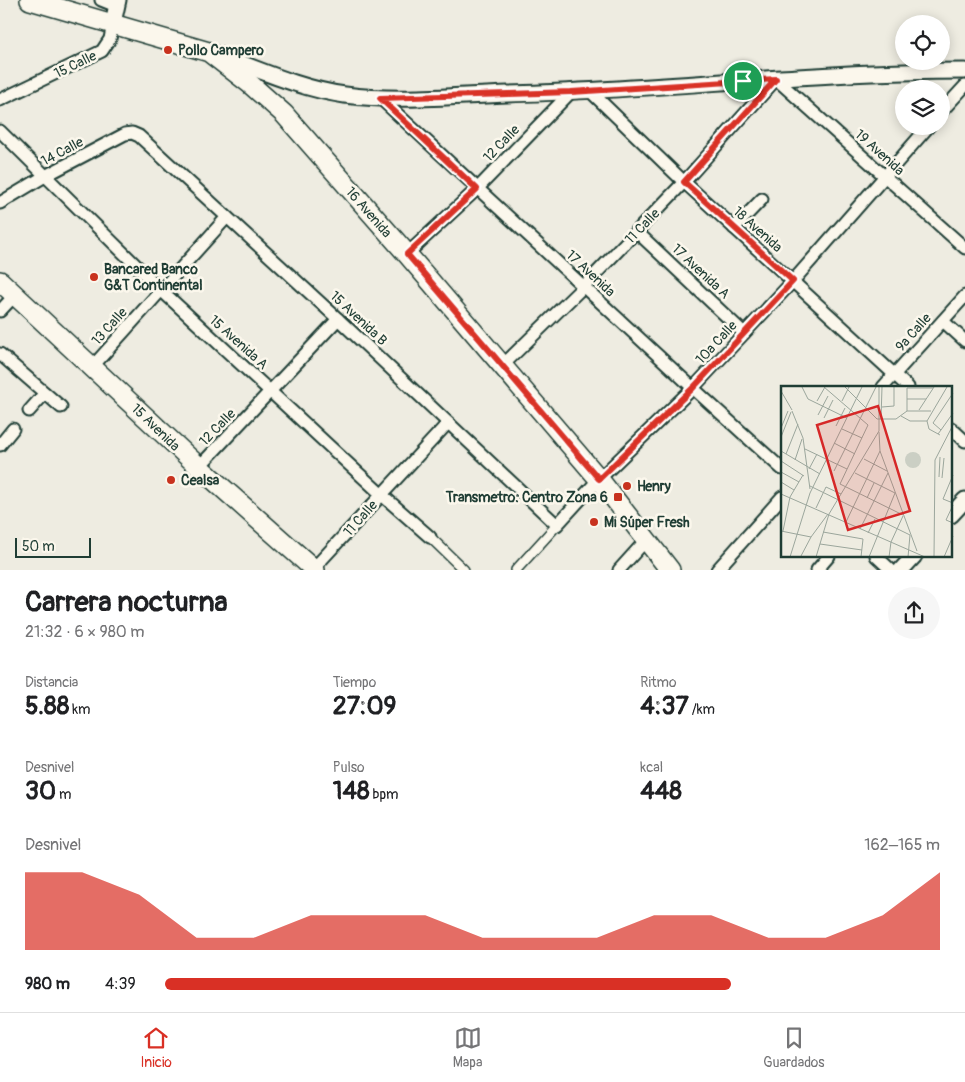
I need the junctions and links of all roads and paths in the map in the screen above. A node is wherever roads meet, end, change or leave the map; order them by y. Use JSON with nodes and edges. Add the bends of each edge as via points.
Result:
{"nodes":[{"id":1,"x":30,"y":0,"type":"edge"},
{"id":2,"x":101,"y":0,"type":"edge"},
{"id":3,"x":116,"y":10,"type":"edge"},
{"id":4,"x":209,"y":52,"type":"junction"},
{"id":5,"x":965,"y":71,"type":"edge"},
{"id":6,"x":776,"y":79,"type":"junction"},
{"id":7,"x":965,"y":86,"type":"edge"},
{"id":8,"x":590,"y":91,"type":"junction"},
{"id":9,"x":571,"y":92,"type":"junction"},
{"id":10,"x":380,"y":98,"type":"junction"},
{"id":11,"x":0,"y":100,"type":"edge"},
{"id":12,"x":950,"y":102,"type":"edge"},
{"id":13,"x":0,"y":131,"type":"edge"},
{"id":14,"x":921,"y":135,"type":"edge"},
{"id":15,"x":139,"y":136,"type":"joint"},
{"id":16,"x":884,"y":175,"type":"junction"},
{"id":17,"x":45,"y":176,"type":"junction"},
{"id":18,"x":684,"y":182,"type":"junction"},
{"id":19,"x":477,"y":189,"type":"junction"},
{"id":20,"x":762,"y":199,"type":"dead end"},
{"id":21,"x":0,"y":203,"type":"edge"},
{"id":22,"x":227,"y":217,"type":"junction"},
{"id":23,"x":734,"y":228,"type":"junction"},
{"id":24,"x":636,"y":231,"type":"junction"},
{"id":25,"x":965,"y":248,"type":"edge"},
{"id":26,"x":407,"y":254,"type":"junction"},
{"id":27,"x":0,"y":280,"type":"edge"},
{"id":28,"x":793,"y":281,"type":"junction"},
{"id":29,"x":583,"y":286,"type":"junction"},
{"id":30,"x":161,"y":290,"type":"junction"},
{"id":31,"x":15,"y":295,"type":"junction"},
{"id":32,"x":965,"y":296,"type":"edge"},
{"id":33,"x":0,"y":311,"type":"edge"},
{"id":34,"x":338,"y":319,"type":"junction"},
{"id":35,"x":943,"y":321,"type":"junction"},
{"id":36,"x":744,"y":333,"type":"junction"},
{"id":37,"x":965,"y":340,"type":"edge"},
{"id":38,"x":0,"y":354,"type":"edge"},
{"id":39,"x":93,"y":366,"type":"junction"},
{"id":40,"x":502,"y":366,"type":"junction"},
{"id":41,"x":895,"y":374,"type":"junction"},
{"id":42,"x":884,"y":386,"type":"edge"},
{"id":43,"x":907,"y":386,"type":"edge"},
{"id":44,"x":693,"y":388,"type":"junction"},
{"id":45,"x":271,"y":391,"type":"junction"},
{"id":46,"x":45,"y":393,"type":"junction"},
{"id":47,"x":60,"y":406,"type":"dead end"},
{"id":48,"x":29,"y":411,"type":"dead end"},
{"id":49,"x":448,"y":423,"type":"junction"},
{"id":50,"x":14,"y":429,"type":"dead end"},
{"id":51,"x":952,"y":429,"type":"edge"},
{"id":52,"x":965,"y":441,"type":"edge"},
{"id":53,"x":0,"y":443,"type":"edge"},
{"id":54,"x":199,"y":467,"type":"junction"},
{"id":55,"x":781,"y":468,"type":"edge"},
{"id":56,"x":599,"y":479,"type":"junction"},
{"id":57,"x":382,"y":495,"type":"junction"},
{"id":58,"x":781,"y":498,"type":"edge"},
{"id":59,"x":965,"y":500,"type":"edge"},
{"id":60,"x":952,"y":514,"type":"edge"},
{"id":61,"x":557,"y":525,"type":"junction"},
{"id":62,"x":430,"y":537,"type":"joint"},
{"id":63,"x":647,"y":539,"type":"junction"},
{"id":64,"x":828,"y":557,"type":"edge"},
{"id":65,"x":877,"y":557,"type":"edge"},
{"id":66,"x":913,"y":557,"type":"edge"},
{"id":67,"x":314,"y":569,"type":"edge"},
{"id":68,"x":464,"y":570,"type":"edge"},
{"id":69,"x":516,"y":570,"type":"edge"},
{"id":70,"x":619,"y":570,"type":"edge"},
{"id":71,"x":670,"y":570,"type":"edge"},
{"id":72,"x":717,"y":570,"type":"edge"},
{"id":73,"x":817,"y":570,"type":"edge"},
{"id":74,"x":891,"y":570,"type":"edge"},
{"id":75,"x":901,"y":570,"type":"edge"}],
"edges":[{"from":1,"to":3,"type":"main road"},
{"from":2,"to":3,"type":"street"},
{"from":3,"to":4,"type":"main road"},
{"from":3,"to":11,"type":"street","name":"15 Calle","via":[[110,38],[102,50]]},
{"from":4,"to":10,"type":"street","via":[[299,84]]},
{"from":4,"to":26,"type":"main road","name":"16 Avenida","via":[[284,114]]},
{"from":5,"to":6,"type":"street"},
{"from":6,"to":8,"type":"street"},
{"from":6,"to":16,"type":"street","name":"19 Avenida"},
{"from":6,"to":18,"type":"street","name":"11 Calle"},
{"from":7,"to":12,"type":"street"},
{"from":8,"to":9,"type":"street"},
{"from":8,"to":18,"type":"street","name":"18 Avenida"},
{"from":9,"to":10,"type":"street"},
{"from":9,"to":19,"type":"street","name":"12 Calle"},
{"from":10,"to":19,"type":"street","name":"17 Avenida"},
{"from":13,"to":17,"type":"street","name":"15 Avenida A"},
{"from":14,"to":16,"type":"street","name":"10a Calle"},
{"from":15,"to":17,"type":"street","name":"14 Calle","via":[[125,134]]},
{"from":15,"to":22,"type":"street","name":"15 Avenida B"},
{"from":16,"to":25,"type":"street","name":"19 Avenida"},
{"from":16,"to":28,"type":"street","name":"10a Calle"},
{"from":17,"to":21,"type":"street","name":"14 Calle"},
{"from":17,"to":30,"type":"street","name":"15 Avenida A"},
{"from":18,"to":23,"type":"street","name":"18 Avenida"},
{"from":18,"to":24,"type":"street","name":"11 Calle"},
{"from":19,"to":26,"type":"street","name":"12 Calle"},
{"from":19,"to":29,"type":"street","name":"17 Avenida"},
{"from":20,"to":23,"type":"street"},
{"from":22,"to":30,"type":"street","name":"13 Calle"},
{"from":22,"to":34,"type":"street","name":"15 Avenida B"},
{"from":23,"to":28,"type":"street","name":"18 Avenida"},
{"from":24,"to":29,"type":"street","name":"11 Calle"},
{"from":24,"to":36,"type":"street","name":"17 Avenida A"},
{"from":26,"to":40,"type":"main road","name":"16 Avenida"},
{"from":27,"to":31,"type":"main road","name":"15 Avenida"},
{"from":28,"to":36,"type":"street","name":"10a Calle"},
{"from":28,"to":41,"type":"street","name":"18 Avenida"},
{"from":29,"to":40,"type":"street","name":"11 Calle"},
{"from":29,"to":44,"type":"street","name":"17 Avenida"},
{"from":30,"to":39,"type":"street","name":"13 Calle"},
{"from":30,"to":45,"type":"street","name":"15 Avenida A"},
{"from":31,"to":33,"type":"street"},
{"from":31,"to":39,"type":"main road","name":"15 Avenida"},
{"from":32,"to":35,"type":"street","name":"9a Calle"},
{"from":34,"to":45,"type":"street","name":"12 Calle"},
{"from":34,"to":49,"type":"street","name":"15 Avenida B"},
{"from":35,"to":37,"type":"street"},
{"from":35,"to":41,"type":"street","name":"9a Calle"},
{"from":36,"to":44,"type":"street","name":"10a Calle"},
{"from":38,"to":46,"type":"street"},
{"from":39,"to":54,"type":"main road","name":"15 Avenida"},
{"from":40,"to":56,"type":"main road","name":"16 Avenida"},
{"from":41,"to":42,"type":"street","name":"9a Calle"},
{"from":41,"to":43,"type":"street","name":"18 Avenida"},
{"from":44,"to":55,"type":"street","name":"17 Avenida"},
{"from":44,"to":56,"type":"street","name":"10a Calle"},
{"from":45,"to":54,"type":"street","name":"12 Calle"},
{"from":45,"to":57,"type":"street","name":"15 Avenida A"},
{"from":46,"to":47,"type":"street"},
{"from":46,"to":48,"type":"street"},
{"from":49,"to":57,"type":"street","name":"11 Calle"},
{"from":49,"to":61,"type":"street","name":"15 Avenida B"},
{"from":50,"to":53,"type":"street"},
{"from":51,"to":52,"type":"street"},
{"from":54,"to":67,"type":"main road","name":"15 Avenida"},
{"from":56,"to":61,"type":"street","name":"10a Calle"},
{"from":56,"to":63,"type":"main road","name":"16 Avenida"},
{"from":57,"to":62,"type":"street","name":"15 Avenida A"},
{"from":57,"to":67,"type":"street","name":"11 Calle"},
{"from":58,"to":72,"type":"street"},
{"from":59,"to":60,"type":"street"},
{"from":61,"to":69,"type":"street","name":"10a Calle"},
{"from":62,"to":68,"type":"street","name":"15 Avenida A"},
{"from":63,"to":70,"type":"street"},
{"from":63,"to":71,"type":"main road","name":"16 Avenida"},
{"from":64,"to":73,"type":"street"},
{"from":65,"to":74,"type":"street"},
{"from":66,"to":75,"type":"street"}]}
